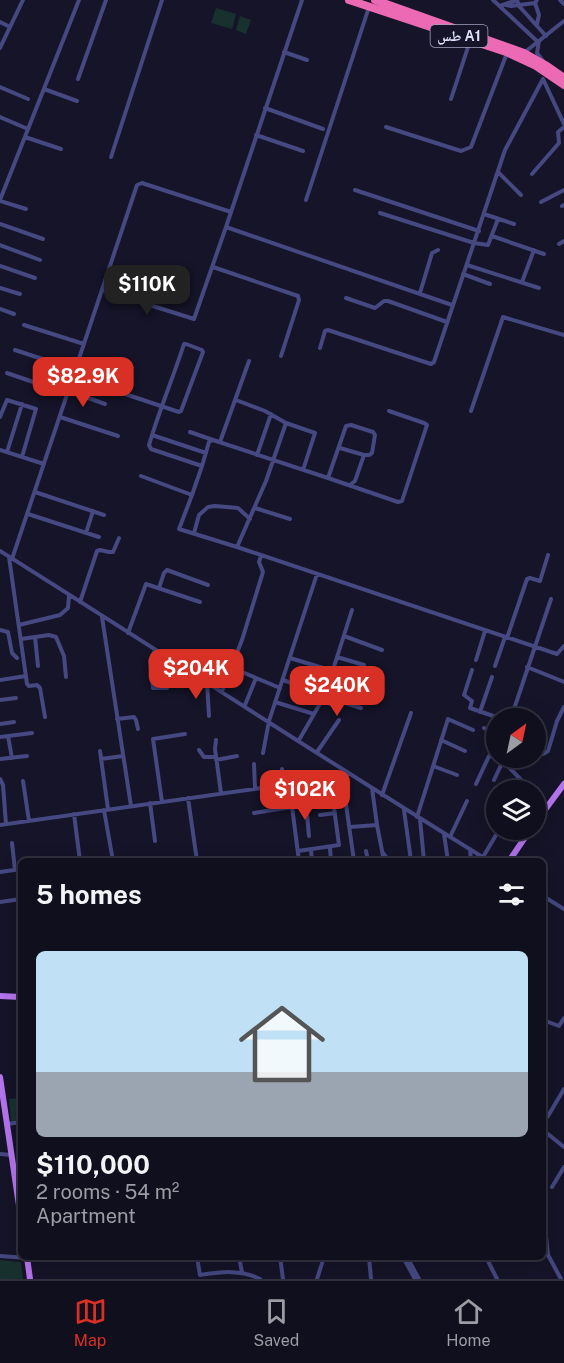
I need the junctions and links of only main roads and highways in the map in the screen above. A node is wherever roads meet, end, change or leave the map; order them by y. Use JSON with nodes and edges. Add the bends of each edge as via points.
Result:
{"nodes":[{"id":1,"x":353,"y":1,"type":"edge"},
{"id":2,"x":372,"y":3,"type":"edge"},
{"id":3,"x":545,"y":72,"type":"junction"},
{"id":4,"x":564,"y":78,"type":"edge"},
{"id":5,"x":564,"y":85,"type":"edge"},
{"id":6,"x":564,"y":784,"type":"edge"},
{"id":7,"x":546,"y":808,"type":"edge"},
{"id":8,"x":523,"y":840,"type":"edge"},
{"id":9,"x":511,"y":858,"type":"edge"},
{"id":10,"x":0,"y":996,"type":"edge"},
{"id":11,"x":18,"y":997,"type":"edge"},
{"id":12,"x":0,"y":1077,"type":"edge"},
{"id":13,"x":3,"y":1114,"type":"edge"},
{"id":14,"x":18,"y":1195,"type":"edge"},
{"id":15,"x":27,"y":1260,"type":"edge"},
{"id":16,"x":30,"y":1279,"type":"edge"}],
"edges":[{"from":1,"to":2,"type":"highway","number":"طس A1"},
{"from":2,"to":3,"type":"highway","number":"طس A1","via":[[507,53]]},
{"from":2,"to":3,"type":"highway","number":"طس A1","via":[[524,53]]},
{"from":3,"to":4,"type":"highway","number":"طس A1"},
{"from":3,"to":5,"type":"highway","number":"طس A1"},
{"from":6,"to":7,"type":"main road"},
{"from":8,"to":9,"type":"main road"},
{"from":10,"to":11,"type":"main road"},
{"from":12,"to":13,"type":"main road"},
{"from":13,"to":14,"type":"main road"},
{"from":15,"to":16,"type":"main road"}]}
